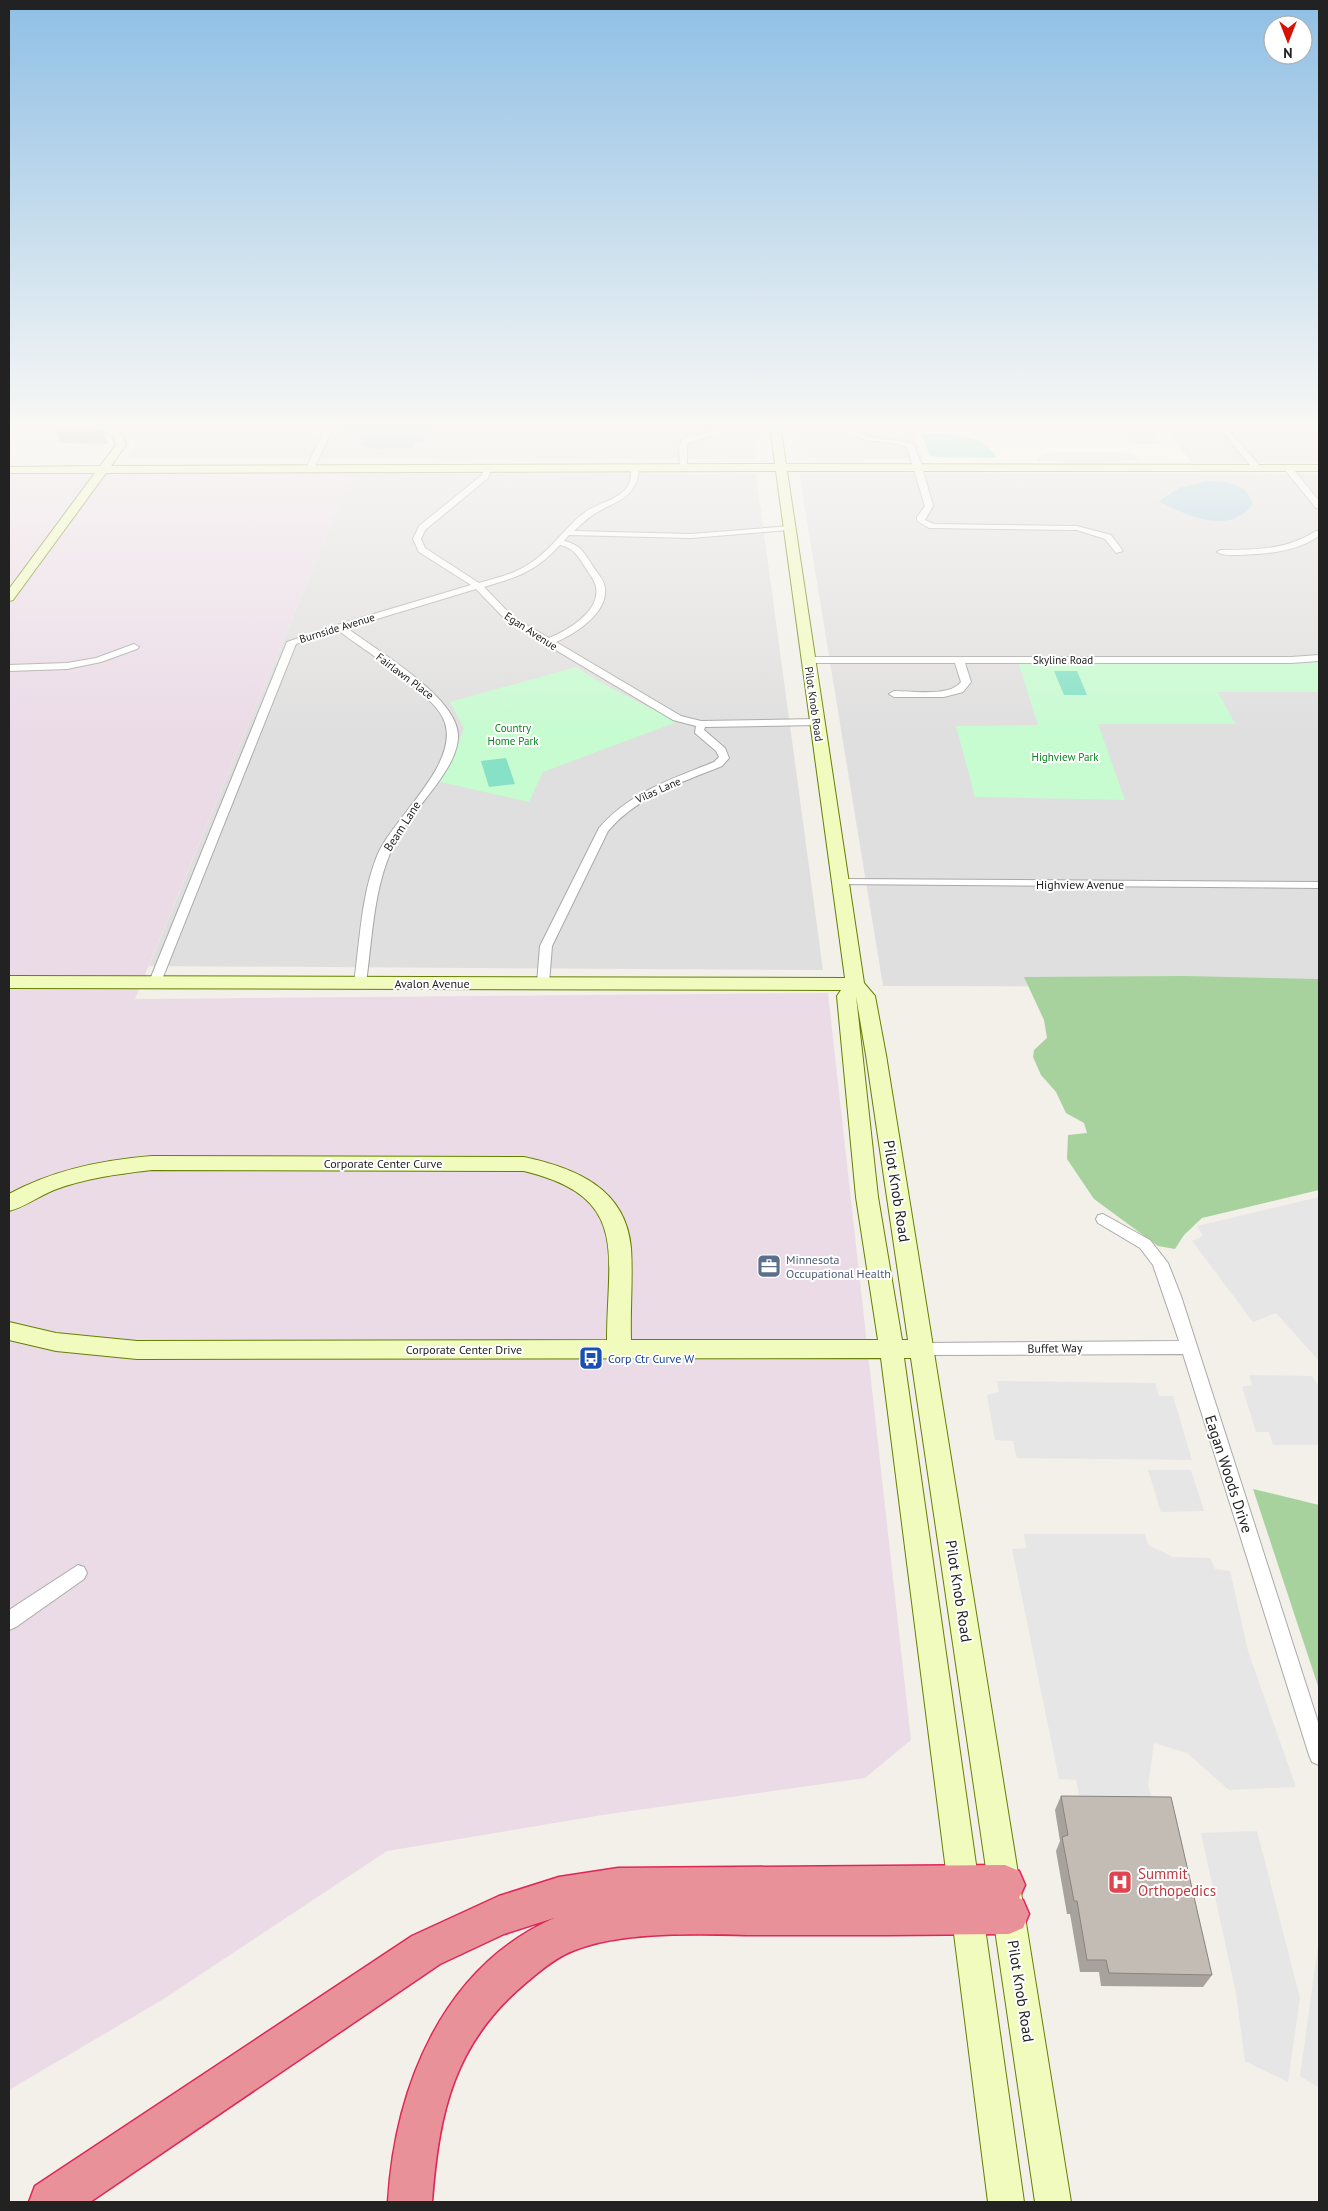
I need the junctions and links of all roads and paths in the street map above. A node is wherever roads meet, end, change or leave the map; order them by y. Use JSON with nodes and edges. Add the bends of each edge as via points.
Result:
{"nodes":[{"id":1,"x":60,"y":528,"type":"edge"},
{"id":2,"x":422,"y":528,"type":"edge"},
{"id":3,"x":573,"y":528,"type":"edge"},
{"id":4,"x":786,"y":528,"type":"edge"},
{"id":5,"x":788,"y":528,"type":"edge"},
{"id":6,"x":1078,"y":528,"type":"edge"},
{"id":7,"x":567,"y":533,"type":"junction"},
{"id":8,"x":1319,"y":533,"type":"edge"},
{"id":9,"x":558,"y":542,"type":"junction"},
{"id":10,"x":1119,"y":551,"type":"dead end"},
{"id":11,"x":1221,"y":552,"type":"dead end"},
{"id":12,"x":478,"y":586,"type":"junction"},
{"id":13,"x":9,"y":596,"type":"edge"},
{"id":14,"x":340,"y":627,"type":"junction"},
{"id":15,"x":548,"y":642,"type":"junction"},
{"id":16,"x":134,"y":648,"type":"dead end"},
{"id":17,"x":1319,"y":658,"type":"edge"},
{"id":18,"x":808,"y":660,"type":"junction"},
{"id":19,"x":959,"y":660,"type":"junction"},
{"id":20,"x":9,"y":668,"type":"edge"},
{"id":21,"x":894,"y":694,"type":"dead end"},
{"id":22,"x":817,"y":722,"type":"junction"},
{"id":23,"x":701,"y":724,"type":"junction"},
{"id":24,"x":454,"y":736,"type":"joint"},
{"id":25,"x":840,"y":882,"type":"junction"},
{"id":26,"x":1319,"y":885,"type":"edge"},
{"id":27,"x":9,"y":982,"type":"edge"},
{"id":28,"x":155,"y":982,"type":"junction"},
{"id":29,"x":360,"y":983,"type":"junction"},
{"id":30,"x":542,"y":983,"type":"junction"},
{"id":31,"x":855,"y":984,"type":"junction"},
{"id":32,"x":876,"y":1054,"type":"junction"},
{"id":33,"x":852,"y":1055,"type":"junction"},
{"id":34,"x":9,"y":1203,"type":"edge"},
{"id":35,"x":1103,"y":1219,"type":"dead end"},
{"id":36,"x":9,"y":1331,"type":"edge"},
{"id":37,"x":1189,"y":1348,"type":"junction"},
{"id":38,"x":618,"y":1349,"type":"junction"},
{"id":39,"x":890,"y":1349,"type":"junction"},
{"id":40,"x":922,"y":1349,"type":"junction"},
{"id":41,"x":78,"y":1573,"type":"dead end"},
{"id":42,"x":9,"y":1621,"type":"edge"},
{"id":43,"x":1319,"y":1755,"type":"edge"},
{"id":44,"x":1007,"y":1899,"type":"junction"},
{"id":45,"x":964,"y":1900,"type":"junction"},
{"id":46,"x":51,"y":2202,"type":"edge"},
{"id":47,"x":410,"y":2202,"type":"edge"},
{"id":48,"x":1006,"y":2202,"type":"edge"},
{"id":49,"x":1053,"y":2202,"type":"edge"}],
"edges":[{"from":1,"to":13,"type":"main road"},
{"from":2,"to":12,"type":"street","name":"Egan Avenue","via":[[416,543],[422,550]]},
{"from":3,"to":7,"type":"street","name":"Burnside Avenue"},
{"from":4,"to":7,"type":"street","via":[[691,536]]},
{"from":5,"to":18,"type":"main road","name":"Pilot Knob Road"},
{"from":6,"to":10,"type":"street","via":[[1108,537]]},
{"from":7,"to":9,"type":"street","name":"Burnside Avenue"},
{"from":8,"to":11,"type":"street","via":[[1310,540],[1287,548]]},
{"from":9,"to":12,"type":"street","name":"Burnside Avenue","via":[[531,567]]},
{"from":9,"to":15,"type":"street","via":[[572,544],[578,549],[601,590],[596,605],[575,630]]},
{"from":12,"to":14,"type":"street","name":"Burnside Avenue"},
{"from":12,"to":15,"type":"street","name":"Egan Avenue","via":[[510,619]]},
{"from":14,"to":24,"type":"street","name":"Fairlawn Place","via":[[436,700],[449,717]]},
{"from":14,"to":28,"type":"street","name":"Burnside Avenue","via":[[292,642]]},
{"from":15,"to":23,"type":"street","name":"Egan Avenue","via":[[677,718]]},
{"from":16,"to":20,"type":"street","via":[[67,666]]},
{"from":17,"to":19,"type":"street","name":"Skyline Road"},
{"from":18,"to":19,"type":"street","name":"Skyline Road"},
{"from":18,"to":22,"type":"main road","name":"Pilot Knob Road"},
{"from":19,"to":21,"type":"street","via":[[966,682],[960,690],[944,694]]},
{"from":22,"to":23,"type":"street"},
{"from":22,"to":25,"type":"main road","name":"Pilot Knob Road"},
{"from":23,"to":30,"type":"street","name":"Vilas Lane","via":[[699,731],[721,750],[724,758],[718,764],[643,796],[612,817],[546,946]]},
{"from":24,"to":29,"type":"street","name":"Beam Lane","via":[[452,750],[397,829],[384,854],[376,882]]},
{"from":25,"to":26,"type":"street","name":"Highview Avenue"},
{"from":25,"to":31,"type":"main road","name":"Pilot Knob Road"},
{"from":27,"to":28,"type":"main road","name":"Avalon Avenue"},
{"from":28,"to":29,"type":"main road","name":"Avalon Avenue"},
{"from":29,"to":30,"type":"main road","name":"Avalon Avenue"},
{"from":30,"to":31,"type":"main road","name":"Avalon Avenue"},
{"from":31,"to":32,"type":"main road","name":"Pilot Knob Road","via":[[866,996]]},
{"from":31,"to":33,"type":"main road","name":"Pilot Knob Road","via":[[846,996]]},
{"from":32,"to":33,"type":"main road"},
{"from":32,"to":40,"type":"main road","name":"Pilot Knob Road"},
{"from":33,"to":39,"type":"main road","name":"Pilot Knob Road","via":[[867,1197]]},
{"from":34,"to":38,"type":"main road","name":"Corporate Center Curve","via":[[71,1175],[112,1166],[152,1163],[524,1164],[550,1169],[576,1180],[597,1195],[612,1215],[620,1245]]},
{"from":35,"to":37,"type":"street","name":"Eagan Woods Drive","via":[[1146,1244],[1160,1263]]},
{"from":36,"to":38,"type":"main road","name":"Corporate Center Drive","via":[[80,1346],[137,1350]]},
{"from":37,"to":40,"type":"street","name":"Buffet Way"},
{"from":37,"to":43,"type":"street","name":"Eagan Woods Drive"},
{"from":38,"to":39,"type":"main road","name":"Corporate Center Drive"},
{"from":39,"to":40,"type":"main road","name":"Corporate Center Drive"},
{"from":39,"to":45,"type":"main road","name":"Pilot Knob Road"},
{"from":40,"to":44,"type":"main road","name":"Pilot Knob Road"},
{"from":41,"to":42,"type":"street"},
{"from":44,"to":45,"type":"highway"},
{"from":44,"to":49,"type":"main road","name":"Pilot Knob Road"},
{"from":45,"to":46,"type":"highway","via":[[618,1888],[559,1897],[499,1916],[426,1950]]},
{"from":45,"to":47,"type":"highway","via":[[614,1920],[571,1932],[539,1948],[486,1991],[462,2020],[441,2059],[417,2129],[410,2171]]},
{"from":45,"to":48,"type":"main road","name":"Pilot Knob Road"}]}
